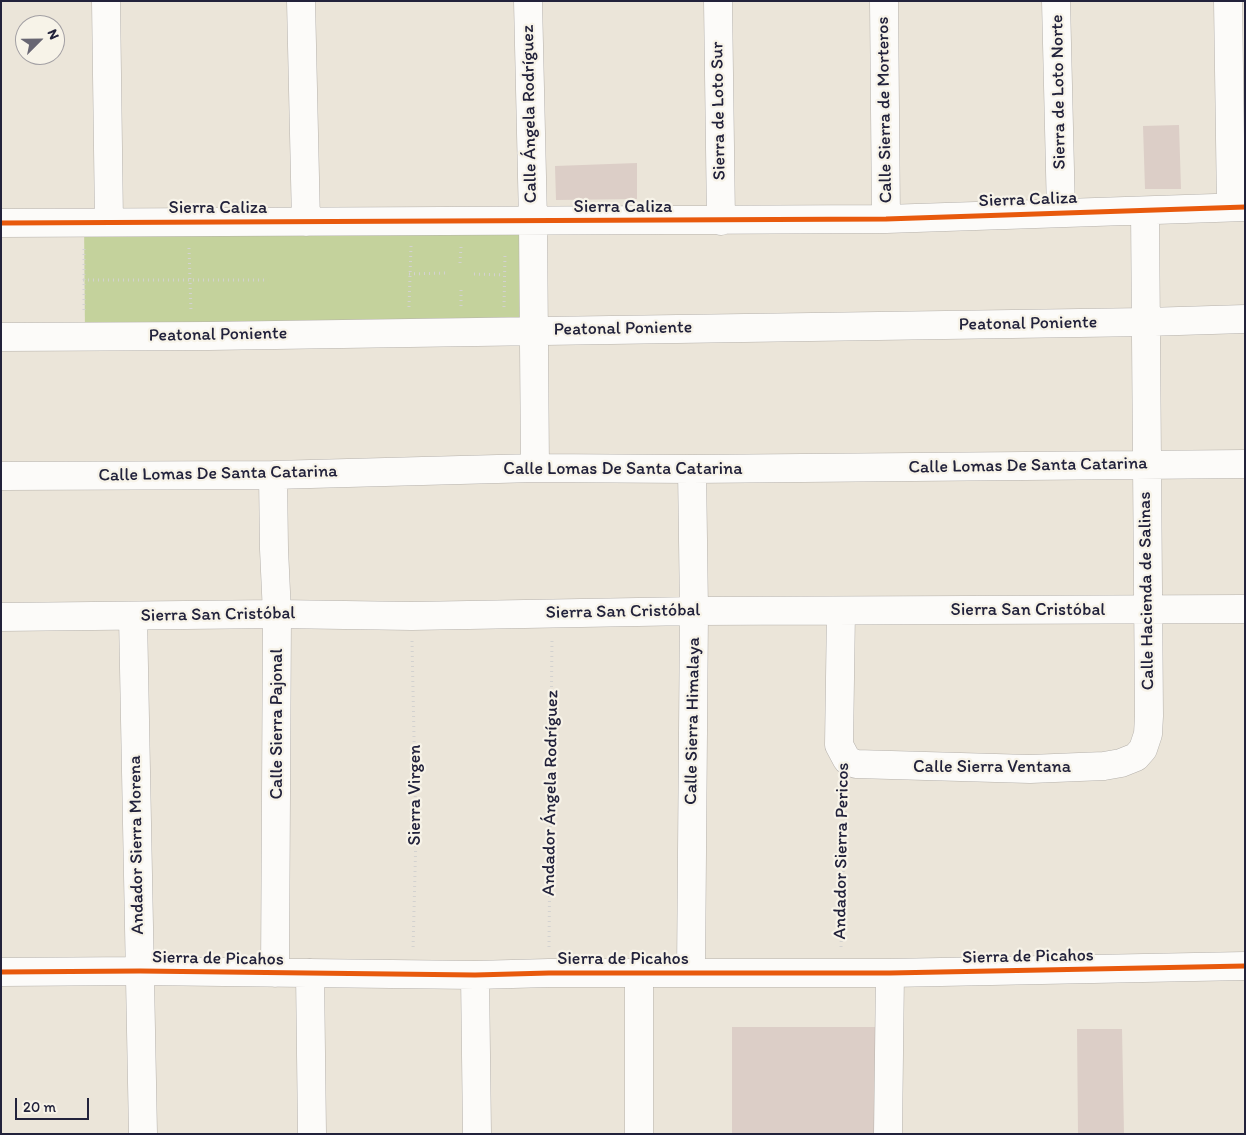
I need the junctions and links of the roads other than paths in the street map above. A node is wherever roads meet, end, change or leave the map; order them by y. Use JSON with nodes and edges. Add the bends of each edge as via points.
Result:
{"nodes":[{"id":1,"x":106,"y":1,"type":"edge"},
{"id":2,"x":301,"y":1,"type":"edge"},
{"id":3,"x":528,"y":1,"type":"edge"},
{"id":4,"x":718,"y":1,"type":"edge"},
{"id":5,"x":884,"y":1,"type":"edge"},
{"id":6,"x":1056,"y":1,"type":"edge"},
{"id":7,"x":1228,"y":1,"type":"edge"},
{"id":8,"x":1238,"y":207,"type":"edge"},
{"id":9,"x":1061,"y":212,"type":"junction"},
{"id":10,"x":1145,"y":212,"type":"junction"},
{"id":11,"x":886,"y":220,"type":"junction"},
{"id":12,"x":533,"y":221,"type":"junction"},
{"id":13,"x":721,"y":221,"type":"junction"},
{"id":14,"x":97,"y":222,"type":"junction"},
{"id":15,"x":306,"y":222,"type":"junction"},
{"id":16,"x":1,"y":223,"type":"edge"},
{"id":17,"x":1245,"y":319,"type":"edge"},
{"id":18,"x":1146,"y":322,"type":"junction"},
{"id":19,"x":534,"y":330,"type":"junction"},
{"id":20,"x":1,"y":337,"type":"edge"},
{"id":21,"x":1245,"y":464,"type":"edge"},
{"id":22,"x":1146,"y":465,"type":"junction"},
{"id":23,"x":535,"y":468,"type":"junction"},
{"id":24,"x":692,"y":469,"type":"junction"},
{"id":25,"x":273,"y":475,"type":"junction"},
{"id":26,"x":1,"y":476,"type":"edge"},
{"id":27,"x":1147,"y":609,"type":"junction"},
{"id":28,"x":1245,"y":609,"type":"edge"},
{"id":29,"x":694,"y":611,"type":"junction"},
{"id":30,"x":841,"y":611,"type":"junction"},
{"id":31,"x":277,"y":614,"type":"junction"},
{"id":32,"x":133,"y":616,"type":"junction"},
{"id":33,"x":1,"y":617,"type":"edge"},
{"id":34,"x":1136,"y":757,"type":"joint"},
{"id":35,"x":847,"y":760,"type":"joint"},
{"id":36,"x":1245,"y":966,"type":"edge"},
{"id":37,"x":140,"y":971,"type":"junction"},
{"id":38,"x":1,"y":972,"type":"edge"},
{"id":39,"x":275,"y":973,"type":"junction"},
{"id":40,"x":310,"y":973,"type":"junction"},
{"id":41,"x":691,"y":973,"type":"junction"},
{"id":42,"x":639,"y":974,"type":"junction"},
{"id":43,"x":890,"y":974,"type":"junction"},
{"id":44,"x":475,"y":975,"type":"junction"},
{"id":45,"x":143,"y":1134,"type":"edge"},
{"id":46,"x":312,"y":1134,"type":"edge"},
{"id":47,"x":477,"y":1134,"type":"edge"},
{"id":48,"x":639,"y":1134,"type":"edge"},
{"id":49,"x":888,"y":1134,"type":"edge"}],
"edges":[{"from":1,"to":14,"type":"street"},
{"from":2,"to":15,"type":"street"},
{"from":3,"to":12,"type":"street","name":"Calle Ángela Rodríguez"},
{"from":4,"to":13,"type":"street","name":"Sierra de Loto Sur"},
{"from":5,"to":11,"type":"street","name":"Calle Sierra de Morteros"},
{"from":6,"to":9,"type":"street","name":"Sierra de Loto Norte"},
{"from":7,"to":8,"type":"street"},
{"from":8,"to":10,"type":"street","name":"Sierra Caliza"},
{"from":9,"to":10,"type":"street","name":"Sierra Caliza"},
{"from":9,"to":11,"type":"street","name":"Sierra Caliza"},
{"from":10,"to":18,"type":"street","name":"Calle Hacienda de Salinas"},
{"from":11,"to":13,"type":"street","name":"Sierra Caliza"},
{"from":12,"to":13,"type":"street","name":"Sierra Caliza"},
{"from":12,"to":15,"type":"street","name":"Sierra Caliza"},
{"from":12,"to":19,"type":"street","name":"Calle Ángela Rodríguez"},
{"from":14,"to":15,"type":"street","name":"Sierra Caliza"},
{"from":14,"to":16,"type":"street","name":"Sierra Caliza"},
{"from":17,"to":18,"type":"street","name":"Peatonal Poniente"},
{"from":18,"to":19,"type":"street","name":"Peatonal Poniente"},
{"from":18,"to":22,"type":"street","name":"Calle Hacienda de Salinas"},
{"from":19,"to":20,"type":"street","name":"Peatonal Poniente"},
{"from":19,"to":23,"type":"street","name":"Calle Ángela Rodríguez"},
{"from":21,"to":22,"type":"street","name":"Calle Lomas De Santa Catarina"},
{"from":22,"to":24,"type":"street","name":"Calle Lomas De Santa Catarina"},
{"from":22,"to":27,"type":"street","name":"Calle Hacienda de Salinas"},
{"from":23,"to":24,"type":"street","name":"Calle Lomas De Santa Catarina"},
{"from":23,"to":25,"type":"street","name":"Calle Lomas De Santa Catarina"},
{"from":24,"to":29,"type":"street","name":"Calle Sierra Himalaya"},
{"from":25,"to":26,"type":"street","name":"Calle Lomas De Santa Catarina"},
{"from":25,"to":31,"type":"street","name":"Calle Sierra Pajonal"},
{"from":27,"to":28,"type":"street","name":"Sierra San Cristóbal"},
{"from":27,"to":30,"type":"street","name":"Sierra San Cristóbal"},
{"from":27,"to":34,"type":"street","name":"Calle Hacienda de Salinas","via":[[1148,734],[1143,749]]},
{"from":29,"to":30,"type":"street","name":"Sierra San Cristóbal"},
{"from":29,"to":31,"type":"street","name":"Sierra San Cristóbal","via":[[412,616]]},
{"from":29,"to":41,"type":"street","name":"Calle Sierra Himalaya"},
{"from":30,"to":35,"type":"street","name":"Andador Sierra Pericos","via":[[838,736]]},
{"from":31,"to":32,"type":"street","name":"Sierra San Cristóbal"},
{"from":31,"to":39,"type":"street","name":"Calle Sierra Pajonal"},
{"from":32,"to":33,"type":"street","name":"Sierra San Cristóbal"},
{"from":32,"to":37,"type":"street","name":"Andador Sierra Morena"},
{"from":34,"to":35,"type":"street","name":"Calle Sierra Ventana","via":[[1104,766],[1030,769],[868,766]]},
{"from":36,"to":43,"type":"street","name":"Sierra de Picahos"},
{"from":37,"to":38,"type":"street","name":"Sierra de Picahos"},
{"from":37,"to":39,"type":"street","name":"Sierra de Picahos"},
{"from":37,"to":45,"type":"street","name":"Andador Sierra Morena"},
{"from":39,"to":40,"type":"street","name":"Sierra de Picahos"},
{"from":40,"to":44,"type":"street","name":"Sierra de Picahos"},
{"from":40,"to":46,"type":"street"},
{"from":41,"to":42,"type":"street","name":"Sierra de Picahos"},
{"from":41,"to":43,"type":"street","name":"Sierra de Picahos"},
{"from":42,"to":44,"type":"street","name":"Sierra de Picahos"},
{"from":42,"to":48,"type":"street"},
{"from":43,"to":49,"type":"street"},
{"from":44,"to":47,"type":"street"}]}
